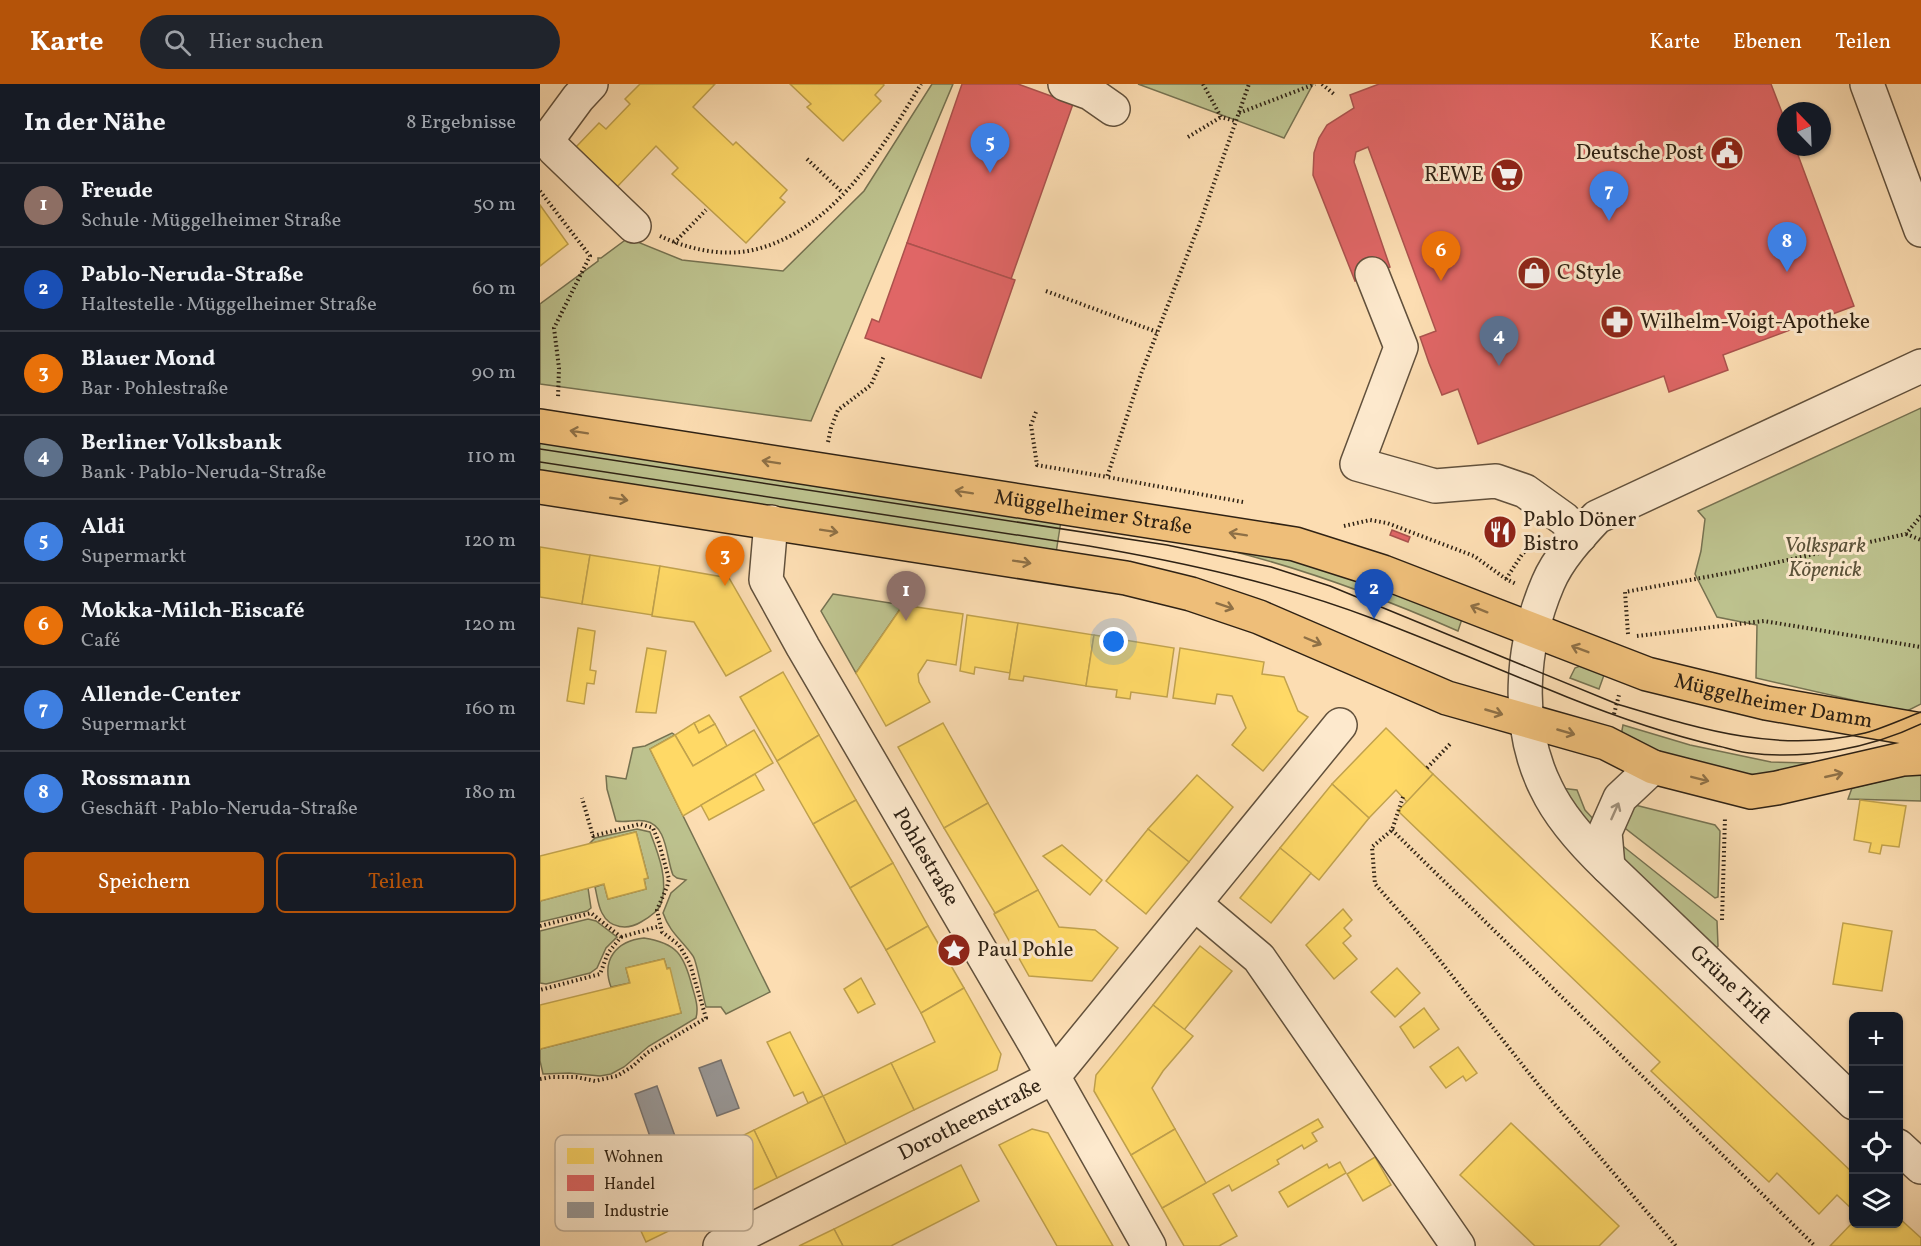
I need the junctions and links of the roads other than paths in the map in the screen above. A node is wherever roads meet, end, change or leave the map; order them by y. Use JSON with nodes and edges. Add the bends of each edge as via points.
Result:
{"nodes":[{"id":1,"x":591,"y":84,"type":"edge"},
{"id":2,"x":1065,"y":84,"type":"edge"},
{"id":3,"x":1867,"y":84,"type":"edge"},
{"id":4,"x":1113,"y":109,"type":"dead end"},
{"id":5,"x":634,"y":226,"type":"dead end"},
{"id":6,"x":1921,"y":230,"type":"edge"},
{"id":7,"x":1372,"y":274,"type":"dead end"},
{"id":8,"x":1921,"y":366,"type":"edge"},
{"id":9,"x":548,"y":427,"type":"edge"},
{"id":10,"x":540,"y":487,"type":"edge"},
{"id":11,"x":771,"y":522,"type":"junction"},
{"id":12,"x":1580,"y":536,"type":"junction"},
{"id":13,"x":1533,"y":631,"type":"junction"},
{"id":14,"x":1627,"y":668,"type":"joint"},
{"id":15,"x":1526,"y":721,"type":"junction"},
{"id":16,"x":1340,"y":725,"type":"dead end"},
{"id":17,"x":1921,"y":730,"type":"edge"},
{"id":18,"x":1921,"y":758,"type":"edge"},
{"id":19,"x":1653,"y":767,"type":"junction"},
{"id":20,"x":1608,"y":867,"type":"junction"},
{"id":21,"x":1195,"y":904,"type":"junction"},
{"id":22,"x":1052,"y":1078,"type":"junction"},
{"id":23,"x":1849,"y":1098,"type":"edge"},
{"id":24,"x":1903,"y":1150,"type":"edge"},
{"id":25,"x":1921,"y":1167,"type":"edge"},
{"id":26,"x":753,"y":1229,"type":"edge"},
{"id":27,"x":750,"y":1231,"type":"edge"},
{"id":28,"x":720,"y":1246,"type":"edge"},
{"id":29,"x":1149,"y":1246,"type":"edge"},
{"id":30,"x":1458,"y":1246,"type":"edge"}],
"edges":[{"from":1,"to":5,"type":"street","via":[[550,136],[554,149]]},
{"from":2,"to":4,"type":"street","via":[[1090,93]]},
{"from":3,"to":6,"type":"street"},
{"from":7,"to":12,"type":"street","via":[[1401,347],[1357,464],[1435,486],[1496,481],[1525,491],[1564,519]]},
{"from":8,"to":12,"type":"street","name":"Grüne Trift","via":[[1597,517]]},
{"from":13,"to":9,"type":"main road","name":"Müggelheimer Straße","one_way":true,"via":[[1383,572],[1295,544]]},
{"from":10,"to":11,"type":"main road","one_way":true},
{"from":11,"to":15,"type":"main road","one_way":true,"via":[[1126,578],[1191,594],[1259,617],[1447,698]]},
{"from":11,"to":22,"type":"street","name":"Pohlestraße","via":[[766,580]]},
{"from":12,"to":13,"type":"street","name":"Grüne Trift","via":[[1548,583]]},
{"from":14,"to":13,"type":"main road","name":"Müggelheimer Straße","one_way":true},
{"from":13,"to":15,"type":"street","name":"Grüne Trift","via":[[1526,680]]},
{"from":14,"to":17,"type":"main road","name":"Müggelheimer Damm","via":[[1766,703]]},
{"from":15,"to":19,"type":"main road","one_way":true,"via":[[1606,743]]},
{"from":15,"to":20,"type":"street","name":"Grüne Trift","via":[[1538,771],[1547,790],[1585,844]]},
{"from":16,"to":21,"type":"street","name":"Dorotheenstraße"},
{"from":19,"to":18,"type":"main road","one_way":true,"via":[[1751,792]]},
{"from":20,"to":19,"type":"street","one_way":true,"via":[[1605,832],[1620,798]]},
{"from":20,"to":23,"type":"street","name":"Grüne Trift"},
{"from":21,"to":22,"type":"street","name":"Dorotheenstraße"},
{"from":21,"to":30,"type":"street","via":[[1259,958]]},
{"from":22,"to":26,"type":"street","name":"Dorotheenstraße"},
{"from":22,"to":29,"type":"street","name":"Pohlestraße"},
{"from":24,"to":25,"type":"street"},
{"from":27,"to":28,"type":"street","name":"Dorotheenstraße"}]}
